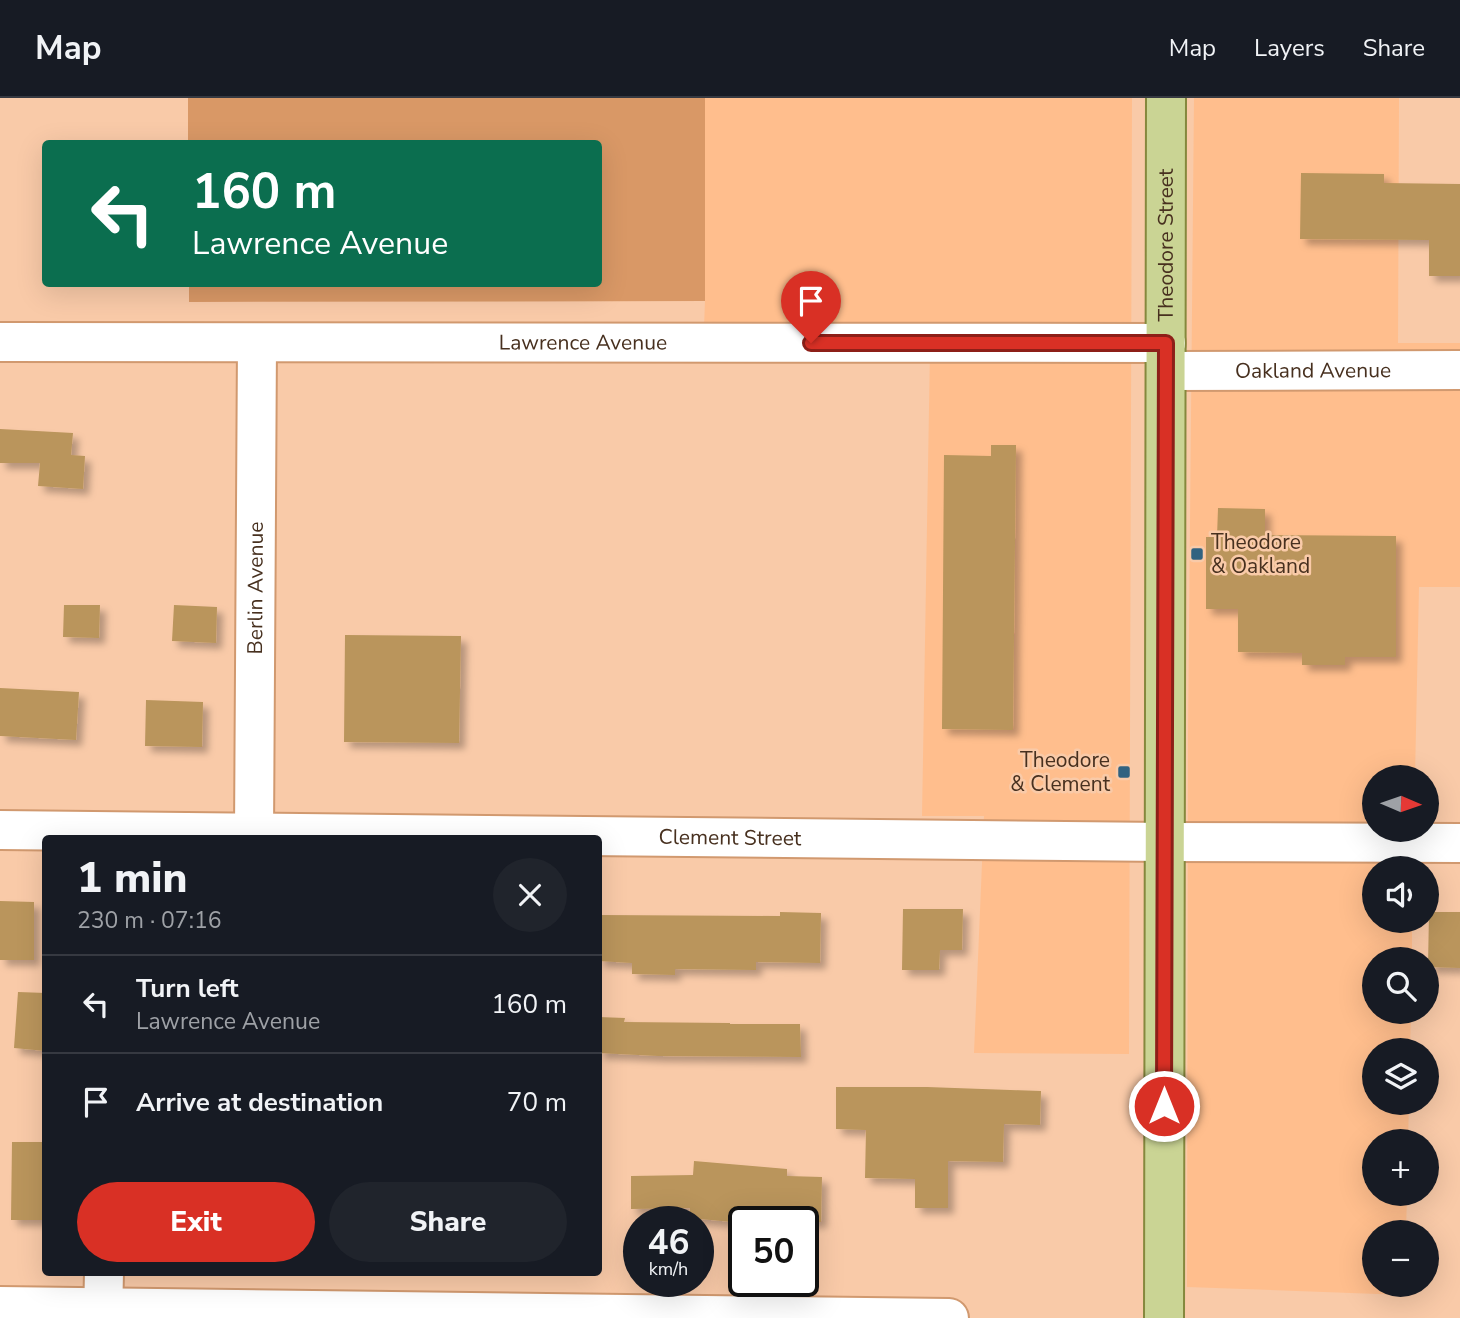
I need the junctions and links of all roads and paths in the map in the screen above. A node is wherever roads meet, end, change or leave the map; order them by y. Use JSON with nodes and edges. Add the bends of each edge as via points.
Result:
{"nodes":[{"id":1,"x":1166,"y":98,"type":"edge"},
{"id":2,"x":0,"y":342,"type":"edge"},
{"id":3,"x":257,"y":342,"type":"junction"},
{"id":4,"x":1166,"y":357,"type":"junction"},
{"id":5,"x":1460,"y":370,"type":"edge"},
{"id":6,"x":0,"y":830,"type":"edge"},
{"id":7,"x":254,"y":833,"type":"junction"},
{"id":8,"x":105,"y":835,"type":"edge"},
{"id":9,"x":456,"y":835,"type":"edge"},
{"id":10,"x":602,"y":836,"type":"edge"},
{"id":11,"x":1165,"y":842,"type":"junction"},
{"id":12,"x":1460,"y":843,"type":"edge"},
{"id":13,"x":103,"y":1299,"type":"edge"},
{"id":14,"x":0,"y":1306,"type":"edge"},
{"id":15,"x":950,"y":1318,"type":"edge"},
{"id":16,"x":1164,"y":1318,"type":"edge"}],
"edges":[{"from":1,"to":4,"type":"main road","name":"Theodore Street"},
{"from":2,"to":3,"type":"street","name":"Lawrence Avenue"},
{"from":3,"to":4,"type":"street","name":"Lawrence Avenue"},
{"from":3,"to":7,"type":"street","name":"Berlin Avenue"},
{"from":4,"to":5,"type":"street","name":"Oakland Avenue"},
{"from":4,"to":11,"type":"main road","name":"Theodore Street"},
{"from":6,"to":8,"type":"street","name":"Clement Street"},
{"from":7,"to":8,"type":"street","name":"Clement Street"},
{"from":7,"to":9,"type":"street","name":"Clement Street"},
{"from":10,"to":11,"type":"street","name":"Clement Street"},
{"from":11,"to":12,"type":"street","name":"Clement Street"},
{"from":11,"to":16,"type":"main road","name":"Theodore Street"},
{"from":13,"to":14,"type":"street"},
{"from":13,"to":15,"type":"street"}]}
